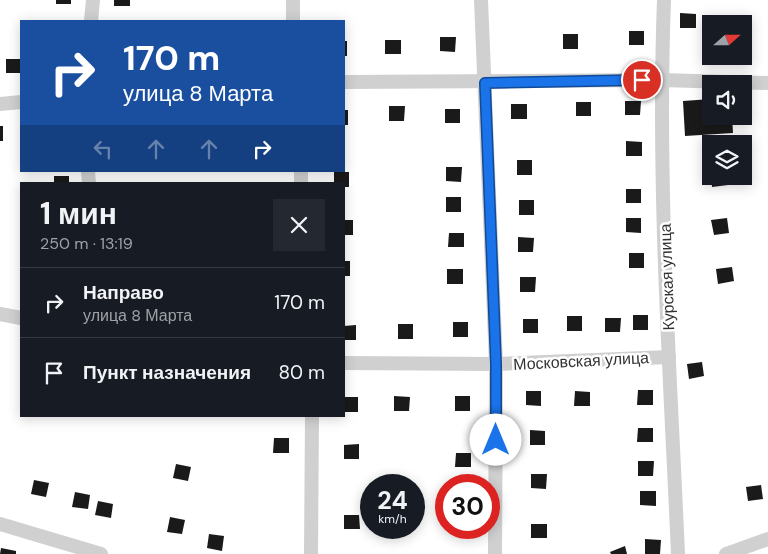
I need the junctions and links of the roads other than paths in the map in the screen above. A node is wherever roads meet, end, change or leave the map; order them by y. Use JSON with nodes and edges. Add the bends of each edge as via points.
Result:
{"nodes":[{"id":1,"x":93,"y":0,"type":"edge"},
{"id":2,"x":293,"y":0,"type":"edge"},
{"id":3,"x":481,"y":0,"type":"edge"},
{"id":4,"x":664,"y":0,"type":"edge"},
{"id":5,"x":91,"y":20,"type":"edge"},
{"id":6,"x":293,"y":20,"type":"edge"},
{"id":7,"x":661,"y":80,"type":"junction"},
{"id":8,"x":345,"y":82,"type":"edge"},
{"id":9,"x":485,"y":83,"type":"junction"},
{"id":10,"x":768,"y":83,"type":"edge"},
{"id":11,"x":20,"y":102,"type":"edge"},
{"id":12,"x":0,"y":104,"type":"edge"},
{"id":13,"x":0,"y":314,"type":"edge"},
{"id":14,"x":20,"y":318,"type":"edge"},
{"id":15,"x":669,"y":357,"type":"junction"},
{"id":16,"x":345,"y":363,"type":"edge"},
{"id":17,"x":496,"y":364,"type":"junction"},
{"id":18,"x":312,"y":417,"type":"edge"},
{"id":19,"x":0,"y":524,"type":"edge"},
{"id":20,"x":768,"y":539,"type":"edge"},
{"id":21,"x":101,"y":554,"type":"edge"},
{"id":22,"x":311,"y":554,"type":"edge"},
{"id":23,"x":495,"y":554,"type":"edge"},
{"id":24,"x":678,"y":554,"type":"edge"},
{"id":25,"x":726,"y":554,"type":"edge"}],
"edges":[{"from":1,"to":5,"type":"street"},
{"from":2,"to":6,"type":"street"},
{"from":3,"to":9,"type":"street"},
{"from":4,"to":7,"type":"street","name":"Курская улица"},
{"from":7,"to":9,"type":"street"},
{"from":7,"to":10,"type":"street"},
{"from":7,"to":15,"type":"street","name":"Курская улица"},
{"from":8,"to":9,"type":"street"},
{"from":9,"to":17,"type":"street"},
{"from":11,"to":12,"type":"street"},
{"from":13,"to":14,"type":"street"},
{"from":15,"to":17,"type":"street","name":"Московская улица"},
{"from":15,"to":24,"type":"street","name":"Курская улица"},
{"from":16,"to":17,"type":"street","name":"Московская улица"},
{"from":17,"to":23,"type":"street"},
{"from":18,"to":22,"type":"street"},
{"from":19,"to":21,"type":"street"},
{"from":20,"to":25,"type":"street"}]}
